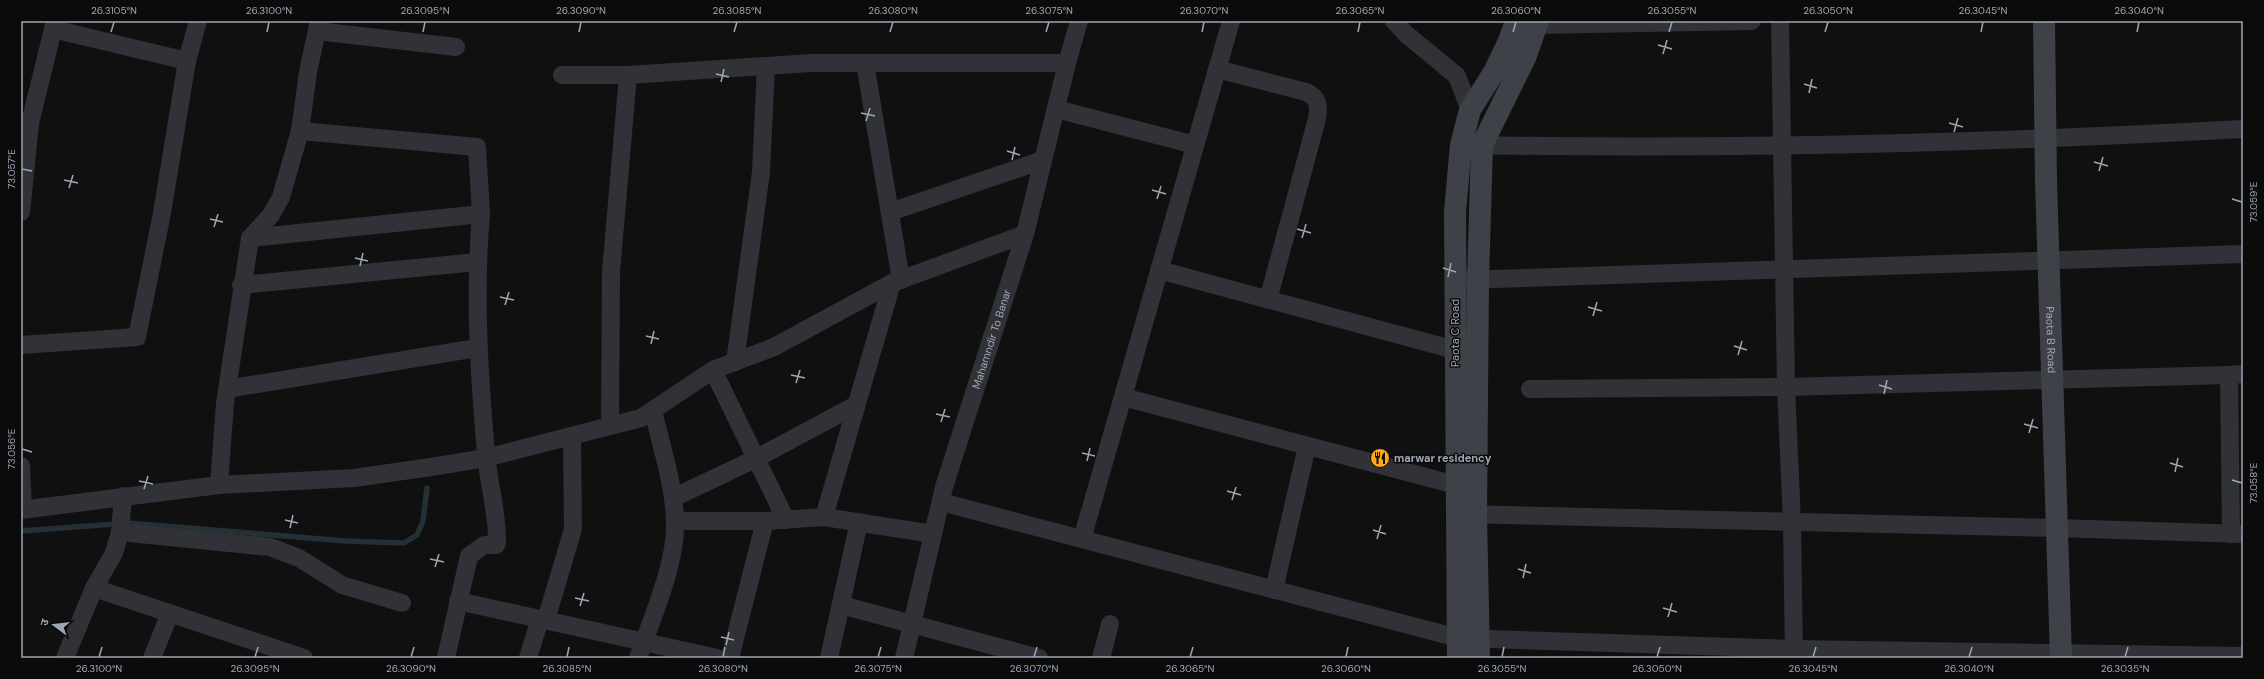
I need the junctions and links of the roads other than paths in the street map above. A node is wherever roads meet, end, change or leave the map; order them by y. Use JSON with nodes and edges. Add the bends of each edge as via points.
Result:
{"nodes":[{"id":1,"x":198,"y":21,"type":"edge"},
{"id":2,"x":1080,"y":21,"type":"edge"},
{"id":3,"x":1231,"y":21,"type":"edge"},
{"id":4,"x":1394,"y":21,"type":"edge"},
{"id":5,"x":1752,"y":21,"type":"edge"},
{"id":6,"x":1780,"y":21,"type":"edge"},
{"id":7,"x":2044,"y":21,"type":"edge"},
{"id":8,"x":1530,"y":22,"type":"edge"},
{"id":9,"x":54,"y":25,"type":"edge"},
{"id":10,"x":318,"y":26,"type":"edge"},
{"id":11,"x":456,"y":47,"type":"dead end"},
{"id":12,"x":187,"y":61,"type":"junction"},
{"id":13,"x":865,"y":63,"type":"junction"},
{"id":14,"x":1067,"y":63,"type":"junction"},
{"id":15,"x":766,"y":66,"type":"junction"},
{"id":16,"x":1217,"y":70,"type":"junction"},
{"id":17,"x":562,"y":75,"type":"dead end"},
{"id":18,"x":628,"y":75,"type":"junction"},
{"id":19,"x":1056,"y":108,"type":"junction"},
{"id":20,"x":1470,"y":110,"type":"junction"},
{"id":21,"x":27,"y":113,"type":"edge"},
{"id":22,"x":2243,"y":129,"type":"edge"},
{"id":23,"x":300,"y":131,"type":"junction"},
{"id":24,"x":2046,"y":140,"type":"junction"},
{"id":25,"x":1461,"y":144,"type":"junction"},
{"id":26,"x":1195,"y":145,"type":"junction"},
{"id":27,"x":1482,"y":145,"type":"junction"},
{"id":28,"x":1782,"y":146,"type":"junction"},
{"id":29,"x":1044,"y":160,"type":"junction"},
{"id":30,"x":21,"y":212,"type":"edge"},
{"id":31,"x":890,"y":212,"type":"junction"},
{"id":32,"x":481,"y":214,"type":"junction"},
{"id":33,"x":1025,"y":234,"type":"junction"},
{"id":34,"x":250,"y":238,"type":"junction"},
{"id":35,"x":2243,"y":254,"type":"edge"},
{"id":36,"x":477,"y":262,"type":"junction"},
{"id":37,"x":2049,"y":262,"type":"junction"},
{"id":38,"x":1159,"y":270,"type":"junction"},
{"id":39,"x":1785,"y":270,"type":"junction"},
{"id":40,"x":1455,"y":280,"type":"junction"},
{"id":41,"x":1478,"y":280,"type":"junction"},
{"id":42,"x":896,"y":282,"type":"junction"},
{"id":43,"x":241,"y":285,"type":"junction"},
{"id":44,"x":1268,"y":300,"type":"junction"},
{"id":45,"x":21,"y":345,"type":"edge"},
{"id":46,"x":477,"y":348,"type":"junction"},
{"id":47,"x":1455,"y":350,"type":"junction"},
{"id":48,"x":735,"y":362,"type":"junction"},
{"id":49,"x":713,"y":370,"type":"junction"},
{"id":50,"x":2236,"y":375,"type":"edge"},
{"id":51,"x":2052,"y":380,"type":"junction"},
{"id":52,"x":1786,"y":387,"type":"junction"},
{"id":53,"x":226,"y":389,"type":"junction"},
{"id":54,"x":1530,"y":389,"type":"dead end"},
{"id":55,"x":1123,"y":397,"type":"junction"},
{"id":56,"x":856,"y":405,"type":"junction"},
{"id":57,"x":654,"y":410,"type":"junction"},
{"id":58,"x":610,"y":426,"type":"junction"},
{"id":59,"x":572,"y":436,"type":"junction"},
{"id":60,"x":1307,"y":446,"type":"junction"},
{"id":61,"x":486,"y":458,"type":"junction"},
{"id":62,"x":757,"y":458,"type":"junction"},
{"id":63,"x":21,"y":466,"type":"edge"},
{"id":64,"x":219,"y":485,"type":"junction"},
{"id":65,"x":1456,"y":485,"type":"junction"},
{"id":66,"x":123,"y":496,"type":"junction"},
{"id":67,"x":673,"y":498,"type":"junction"},
{"id":68,"x":941,"y":502,"type":"junction"},
{"id":69,"x":22,"y":510,"type":"edge"},
{"id":70,"x":1466,"y":514,"type":"junction"},
{"id":71,"x":824,"y":517,"type":"junction"},
{"id":72,"x":786,"y":520,"type":"junction"},
{"id":73,"x":675,"y":521,"type":"junction"},
{"id":74,"x":765,"y":521,"type":"junction"},
{"id":75,"x":859,"y":522,"type":"junction"},
{"id":76,"x":1792,"y":522,"type":"junction"},
{"id":77,"x":2057,"y":528,"type":"junction"},
{"id":78,"x":120,"y":532,"type":"junction"},
{"id":79,"x":933,"y":534,"type":"junction"},
{"id":80,"x":2237,"y":534,"type":"edge"},
{"id":81,"x":1082,"y":539,"type":"junction"},
{"id":82,"x":94,"y":588,"type":"junction"},
{"id":83,"x":1274,"y":590,"type":"junction"},
{"id":84,"x":458,"y":601,"type":"junction"},
{"id":85,"x":402,"y":603,"type":"dead end"},
{"id":86,"x":841,"y":605,"type":"junction"},
{"id":87,"x":170,"y":613,"type":"junction"},
{"id":88,"x":543,"y":619,"type":"junction"},
{"id":89,"x":913,"y":623,"type":"junction"},
{"id":90,"x":1110,"y":624,"type":"dead end"},
{"id":91,"x":1468,"y":648,"type":"edge"},
{"id":92,"x":641,"y":650,"type":"edge"},
{"id":93,"x":1794,"y":653,"type":"edge"},
{"id":94,"x":1007,"y":654,"type":"edge"},
{"id":95,"x":2061,"y":655,"type":"edge"},
{"id":96,"x":2243,"y":656,"type":"edge"},
{"id":97,"x":65,"y":658,"type":"edge"},
{"id":98,"x":152,"y":658,"type":"edge"},
{"id":99,"x":304,"y":658,"type":"edge"},
{"id":100,"x":446,"y":658,"type":"edge"},
{"id":101,"x":528,"y":658,"type":"edge"},
{"id":102,"x":717,"y":658,"type":"edge"},
{"id":103,"x":730,"y":658,"type":"edge"},
{"id":104,"x":829,"y":658,"type":"edge"},
{"id":105,"x":904,"y":658,"type":"edge"},
{"id":106,"x":1039,"y":658,"type":"edge"},
{"id":107,"x":1101,"y":658,"type":"edge"}],
"edges":[{"from":1,"to":12,"type":"street"},
{"from":2,"to":14,"type":"street","name":"Mahamndir To Banar"},
{"from":3,"to":16,"type":"street"},
{"from":4,"to":20,"type":"street","via":[[1457,76]]},
{"from":5,"to":8,"type":"street"},
{"from":6,"to":28,"type":"street"},
{"from":7,"to":24,"type":"street","name":"Paota B Road"},
{"from":8,"to":20,"type":"street","name":"Paota C Road","via":[[1509,41],[1494,72]]},
{"from":8,"to":27,"type":"street","via":[[1516,79]]},
{"from":9,"to":12,"type":"street"},
{"from":9,"to":21,"type":"street"},
{"from":10,"to":11,"type":"street"},
{"from":10,"to":23,"type":"street","via":[[308,72]]},
{"from":12,"to":45,"type":"street","via":[[162,213],[137,337]]},
{"from":13,"to":14,"type":"street"},
{"from":13,"to":15,"type":"street"},
{"from":13,"to":31,"type":"street"},
{"from":14,"to":19,"type":"street","name":"Mahamndir To Banar"},
{"from":15,"to":18,"type":"street"},
{"from":15,"to":48,"type":"street","via":[[761,172]]},
{"from":16,"to":26,"type":"street"},
{"from":16,"to":44,"type":"street","via":[[1306,92],[1318,101],[1317,119]]},
{"from":17,"to":18,"type":"street"},
{"from":18,"to":58,"type":"street","via":[[611,272]]},
{"from":19,"to":26,"type":"street"},
{"from":19,"to":29,"type":"street","name":"Mahamndir To Banar"},
{"from":20,"to":25,"type":"street","name":"Paota C Road"},
{"from":21,"to":30,"type":"street"},
{"from":22,"to":24,"type":"street"},
{"from":23,"to":32,"type":"street","via":[[477,147]]},
{"from":23,"to":34,"type":"street","via":[[281,197],[271,215]]},
{"from":24,"to":28,"type":"street"},
{"from":24,"to":37,"type":"street","name":"Paota B Road"},
{"from":25,"to":27,"type":"street"},
{"from":25,"to":40,"type":"street","name":"Paota C Road","via":[[1455,211]]},
{"from":26,"to":38,"type":"street"},
{"from":27,"to":28,"type":"street"},
{"from":27,"to":41,"type":"street"},
{"from":28,"to":39,"type":"street"},
{"from":29,"to":31,"type":"street"},
{"from":29,"to":33,"type":"street","name":"Mahamndir To Banar"},
{"from":31,"to":42,"type":"street"},
{"from":32,"to":34,"type":"street"},
{"from":32,"to":36,"type":"street"},
{"from":33,"to":42,"type":"street"},
{"from":33,"to":68,"type":"street","name":"Mahamndir To Banar"},
{"from":34,"to":43,"type":"street"},
{"from":35,"to":37,"type":"street"},
{"from":36,"to":43,"type":"street"},
{"from":36,"to":46,"type":"street"},
{"from":37,"to":39,"type":"street"},
{"from":37,"to":51,"type":"street","name":"Paota B Road"},
{"from":38,"to":44,"type":"street"},
{"from":38,"to":55,"type":"street"},
{"from":39,"to":41,"type":"street"},
{"from":39,"to":52,"type":"street"},
{"from":40,"to":41,"type":"street"},
{"from":40,"to":47,"type":"street","name":"Paota C Road"},
{"from":41,"to":70,"type":"street"},
{"from":42,"to":48,"type":"street","via":[[774,347]]},
{"from":42,"to":56,"type":"street"},
{"from":43,"to":53,"type":"street"},
{"from":44,"to":47,"type":"street"},
{"from":46,"to":53,"type":"street"},
{"from":46,"to":61,"type":"street"},
{"from":47,"to":65,"type":"street","name":"Paota C Road"},
{"from":48,"to":49,"type":"street"},
{"from":49,"to":57,"type":"street"},
{"from":49,"to":62,"type":"street"},
{"from":50,"to":51,"type":"street"},
{"from":50,"to":80,"type":"street"},
{"from":51,"to":52,"type":"street"},
{"from":51,"to":77,"type":"street","name":"Paota B Road"},
{"from":52,"to":54,"type":"street"},
{"from":52,"to":76,"type":"street"},
{"from":53,"to":64,"type":"street"},
{"from":55,"to":60,"type":"street"},
{"from":55,"to":81,"type":"street"},
{"from":56,"to":62,"type":"street"},
{"from":56,"to":71,"type":"street"},
{"from":57,"to":58,"type":"street","via":[[641,418]]},
{"from":57,"to":67,"type":"street"},
{"from":58,"to":59,"type":"street"},
{"from":59,"to":61,"type":"street"},
{"from":59,"to":88,"type":"street","via":[[573,529]]},
{"from":60,"to":65,"type":"street"},
{"from":60,"to":83,"type":"street"},
{"from":61,"to":64,"type":"street","via":[[354,478]]},
{"from":61,"to":84,"type":"street","via":[[497,543],[484,545],[469,556]]},
{"from":62,"to":67,"type":"street"},
{"from":62,"to":72,"type":"street"},
{"from":63,"to":69,"type":"street"},
{"from":64,"to":66,"type":"street"},
{"from":65,"to":70,"type":"street","name":"Paota C Road"},
{"from":66,"to":69,"type":"street"},
{"from":66,"to":78,"type":"street"},
{"from":67,"to":73,"type":"street"},
{"from":68,"to":79,"type":"street","name":"Mahamndir To Banar"},
{"from":68,"to":81,"type":"street"},
{"from":70,"to":76,"type":"street"},
{"from":70,"to":91,"type":"street","name":"Paota C Road"},
{"from":71,"to":72,"type":"street"},
{"from":71,"to":75,"type":"street"},
{"from":72,"to":74,"type":"street"},
{"from":73,"to":74,"type":"street"},
{"from":73,"to":92,"type":"street","via":[[669,566]]},
{"from":74,"to":103,"type":"street"},
{"from":75,"to":79,"type":"street"},
{"from":75,"to":86,"type":"street"},
{"from":76,"to":77,"type":"street"},
{"from":76,"to":93,"type":"street"},
{"from":77,"to":80,"type":"street"},
{"from":77,"to":95,"type":"street","name":"Paota B Road"},
{"from":78,"to":82,"type":"street","via":[[114,553]]},
{"from":78,"to":85,"type":"street","via":[[270,547],[299,558],[342,585]]},
{"from":79,"to":89,"type":"street","name":"Mahamndir To Banar"},
{"from":81,"to":83,"type":"street"},
{"from":82,"to":87,"type":"street"},
{"from":82,"to":97,"type":"street"},
{"from":83,"to":91,"type":"street"},
{"from":84,"to":88,"type":"street"},
{"from":84,"to":100,"type":"street"},
{"from":86,"to":89,"type":"street"},
{"from":86,"to":104,"type":"street"},
{"from":87,"to":98,"type":"street"},
{"from":87,"to":99,"type":"street"},
{"from":88,"to":92,"type":"street"},
{"from":88,"to":101,"type":"street"},
{"from":89,"to":94,"type":"street"},
{"from":89,"to":105,"type":"street","name":"Mahamndir To Banar"},
{"from":90,"to":107,"type":"street"},
{"from":91,"to":93,"type":"street"},
{"from":92,"to":102,"type":"street"},
{"from":93,"to":95,"type":"street"},
{"from":94,"to":106,"type":"street"},
{"from":95,"to":96,"type":"street"}]}
